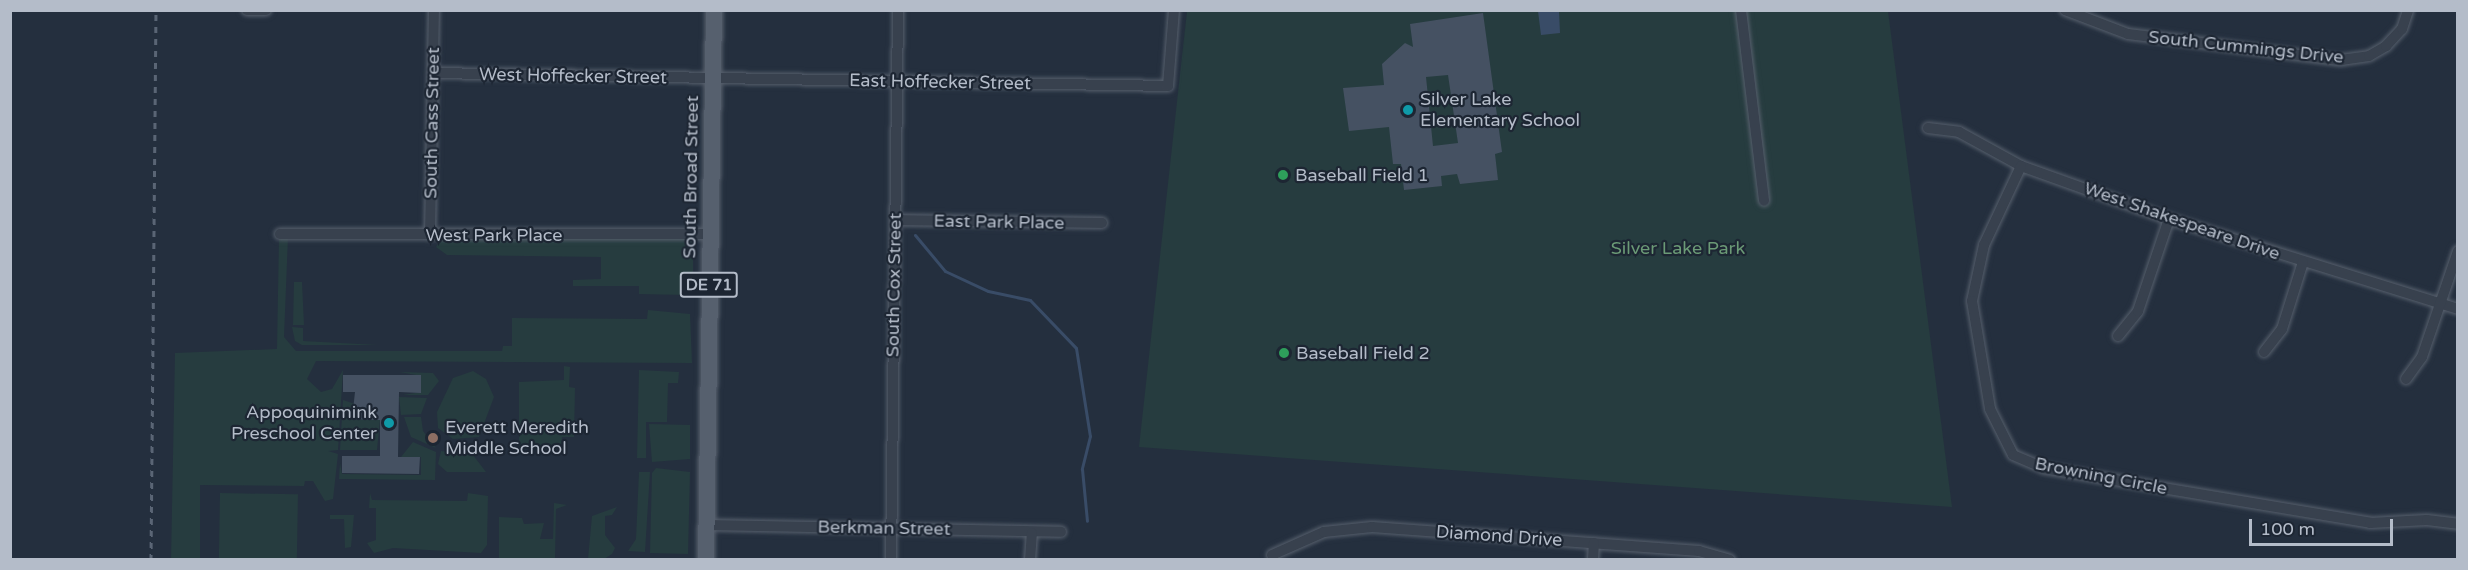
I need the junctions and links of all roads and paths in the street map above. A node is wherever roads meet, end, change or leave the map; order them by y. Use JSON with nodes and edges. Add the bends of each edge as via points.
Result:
{"nodes":[{"id":1,"x":247,"y":10,"type":"edge"},
{"id":2,"x":266,"y":10,"type":"edge"},
{"id":3,"x":434,"y":10,"type":"edge"},
{"id":4,"x":714,"y":10,"type":"edge"},
{"id":5,"x":898,"y":10,"type":"edge"},
{"id":6,"x":1174,"y":10,"type":"edge"},
{"id":7,"x":1741,"y":10,"type":"edge"},
{"id":8,"x":2065,"y":10,"type":"edge"},
{"id":9,"x":2408,"y":10,"type":"edge"},
{"id":10,"x":433,"y":73,"type":"junction"},
{"id":11,"x":712,"y":78,"type":"junction"},
{"id":12,"x":897,"y":81,"type":"junction"},
{"id":13,"x":1928,"y":128,"type":"dead end"},
{"id":14,"x":2021,"y":166,"type":"junction"},
{"id":15,"x":1764,"y":201,"type":"dead end"},
{"id":16,"x":2169,"y":219,"type":"junction"},
{"id":17,"x":895,"y":220,"type":"junction"},
{"id":18,"x":1102,"y":223,"type":"dead end"},
{"id":19,"x":280,"y":234,"type":"dead end"},
{"id":20,"x":709,"y":234,"type":"junction"},
{"id":21,"x":430,"y":235,"type":"junction"},
{"id":22,"x":2457,"y":251,"type":"edge"},
{"id":23,"x":2303,"y":262,"type":"junction"},
{"id":24,"x":2440,"y":305,"type":"junction"},
{"id":25,"x":2457,"y":309,"type":"edge"},
{"id":26,"x":2118,"y":336,"type":"dead end"},
{"id":27,"x":2264,"y":352,"type":"dead end"},
{"id":28,"x":2406,"y":379,"type":"dead end"},
{"id":29,"x":2457,"y":524,"type":"edge"},
{"id":30,"x":707,"y":525,"type":"junction"},
{"id":31,"x":891,"y":528,"type":"junction"},
{"id":32,"x":1061,"y":531,"type":"dead end"},
{"id":33,"x":1032,"y":533,"type":"junction"},
{"id":34,"x":1594,"y":543,"type":"junction"},
{"id":35,"x":1272,"y":555,"type":"dead end"},
{"id":36,"x":706,"y":560,"type":"edge"},
{"id":37,"x":891,"y":560,"type":"edge"},
{"id":38,"x":1030,"y":560,"type":"edge"},
{"id":39,"x":1593,"y":560,"type":"edge"},
{"id":40,"x":1730,"y":560,"type":"edge"}],
"edges":[{"from":1,"to":2,"type":"street"},
{"from":3,"to":10,"type":"street","name":"South Cass Street"},
{"from":4,"to":11,"type":"main road","name":"South Broad Street","number":"DE 71"},
{"from":5,"to":12,"type":"street","name":"South Cox Street"},
{"from":6,"to":12,"type":"street","name":"East Hoffecker Street","via":[[1168,86]]},
{"from":7,"to":15,"type":"street"},
{"from":8,"to":9,"type":"street","name":"South Cummings Drive","via":[[2128,34],[2341,60],[2369,56],[2386,46],[2402,29]]},
{"from":10,"to":11,"type":"street","name":"West Hoffecker Street"},
{"from":10,"to":21,"type":"street","name":"South Cass Street"},
{"from":11,"to":12,"type":"street","name":"East Hoffecker Street"},
{"from":11,"to":20,"type":"main road","name":"South Broad Street","number":"DE 71"},
{"from":12,"to":17,"type":"street","name":"South Cox Street"},
{"from":13,"to":14,"type":"street","name":"West Shakespeare Drive","via":[[1959,132]]},
{"from":14,"to":16,"type":"street","name":"West Shakespeare Drive"},
{"from":14,"to":29,"type":"street","name":"Browning Circle","via":[[1984,245],[1972,301],[1990,409],[2013,455],[2043,468],[2370,523],[2427,520]]},
{"from":16,"to":23,"type":"street","name":"West Shakespeare Drive"},
{"from":16,"to":26,"type":"street","via":[[2138,310]]},
{"from":17,"to":18,"type":"street","name":"East Park Place"},
{"from":17,"to":31,"type":"street","name":"South Cox Street"},
{"from":19,"to":21,"type":"street","name":"West Park Place"},
{"from":20,"to":21,"type":"street","name":"West Park Place"},
{"from":20,"to":30,"type":"main road","name":"South Broad Street","number":"DE 71"},
{"from":22,"to":24,"type":"street"},
{"from":23,"to":24,"type":"street","name":"West Shakespeare Drive"},
{"from":23,"to":27,"type":"street","via":[[2282,329]]},
{"from":24,"to":25,"type":"street","name":"West Shakespeare Drive"},
{"from":24,"to":28,"type":"street","via":[[2422,357]]},
{"from":30,"to":31,"type":"street","name":"Berkman Street"},
{"from":30,"to":36,"type":"main road","name":"South Broad Street","number":"DE 71"},
{"from":31,"to":33,"type":"street","name":"Berkman Street"},
{"from":31,"to":37,"type":"street","name":"South Cox Street"},
{"from":32,"to":33,"type":"street","name":"Berkman Street"},
{"from":33,"to":38,"type":"street"},
{"from":34,"to":35,"type":"street","name":"Diamond Drive","via":[[1355,527],[1309,536]]},
{"from":34,"to":39,"type":"street"},
{"from":34,"to":40,"type":"street","name":"Diamond Drive","via":[[1712,553]]}]}
